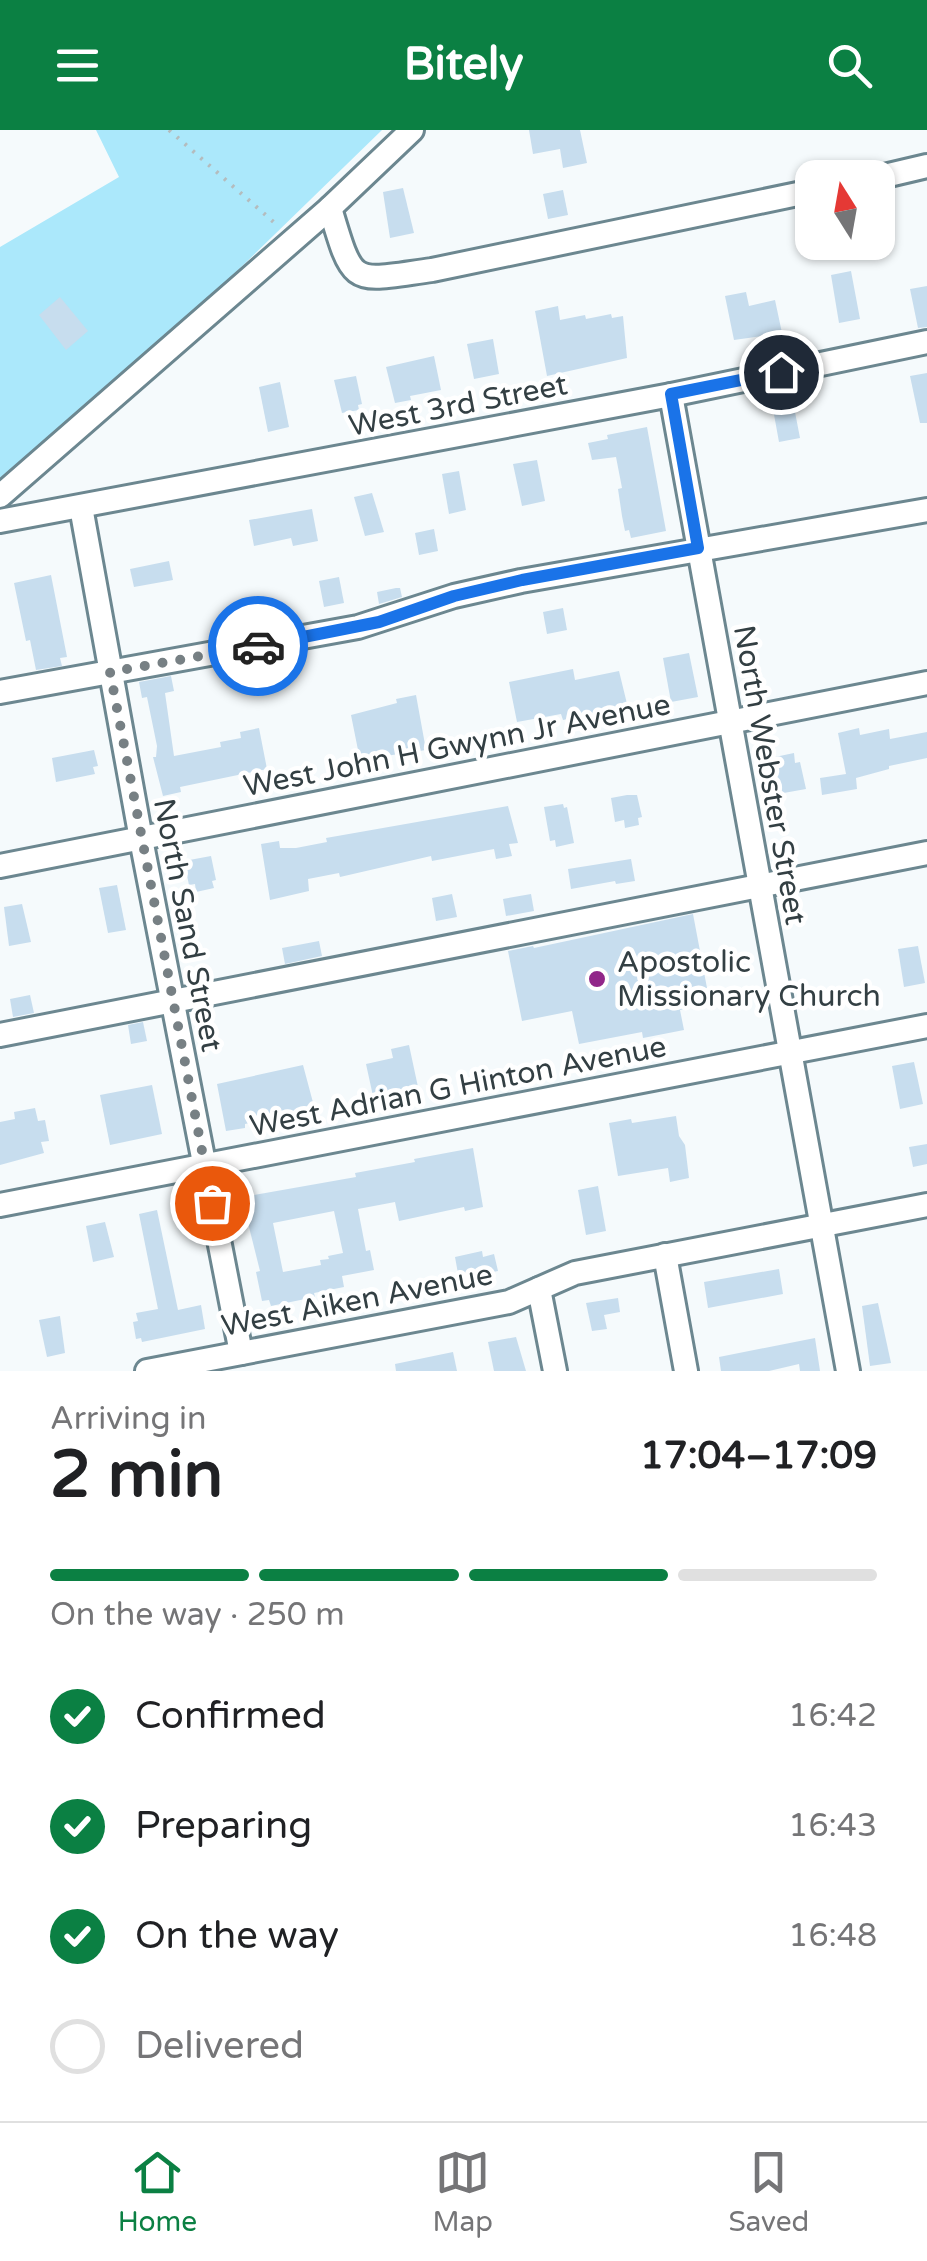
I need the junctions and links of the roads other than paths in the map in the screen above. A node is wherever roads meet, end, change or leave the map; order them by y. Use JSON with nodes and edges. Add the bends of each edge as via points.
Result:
{"nodes":[{"id":1,"x":412,"y":130,"type":"edge"},
{"id":2,"x":927,"y":166,"type":"edge"},
{"id":3,"x":895,"y":174,"type":"edge"},
{"id":4,"x":795,"y":195,"type":"edge"},
{"id":5,"x":330,"y":208,"type":"junction"},
{"id":6,"x":927,"y":342,"type":"edge"},
{"id":7,"x":671,"y":394,"type":"junction"},
{"id":8,"x":0,"y":496,"type":"edge"},
{"id":9,"x":81,"y":507,"type":"junction"},
{"id":10,"x":927,"y":510,"type":"edge"},
{"id":11,"x":0,"y":521,"type":"edge"},
{"id":12,"x":698,"y":548,"type":"junction"},
{"id":13,"x":110,"y":672,"type":"junction"},
{"id":14,"x":927,"y":683,"type":"edge"},
{"id":15,"x":0,"y":692,"type":"edge"},
{"id":16,"x":729,"y":720,"type":"junction"},
{"id":17,"x":141,"y":839,"type":"junction"},
{"id":18,"x":927,"y":854,"type":"edge"},
{"id":19,"x":0,"y":866,"type":"edge"},
{"id":20,"x":760,"y":886,"type":"junction"},
{"id":21,"x":173,"y":1003,"type":"junction"},
{"id":22,"x":927,"y":1026,"type":"edge"},
{"id":23,"x":0,"y":1035,"type":"edge"},
{"id":24,"x":790,"y":1053,"type":"junction"},
{"id":25,"x":204,"y":1165,"type":"junction"},
{"id":26,"x":0,"y":1205,"type":"edge"},
{"id":27,"x":927,"y":1205,"type":"edge"},
{"id":28,"x":822,"y":1225,"type":"junction"},
{"id":29,"x":665,"y":1255,"type":"junction"},
{"id":30,"x":540,"y":1289,"type":"junction"},
{"id":31,"x":241,"y":1354,"type":"junction"},
{"id":32,"x":147,"y":1371,"type":"edge"},
{"id":33,"x":555,"y":1371,"type":"edge"},
{"id":34,"x":686,"y":1371,"type":"edge"},
{"id":35,"x":848,"y":1371,"type":"edge"}],
"edges":[{"from":1,"to":5,"type":"street"},
{"from":2,"to":3,"type":"street"},
{"from":4,"to":5,"type":"street","via":[[370,278],[346,263]]},
{"from":5,"to":8,"type":"street"},
{"from":6,"to":7,"type":"street","name":"West 3rd Street"},
{"from":7,"to":9,"type":"street","name":"West 3rd Street"},
{"from":7,"to":12,"type":"street","name":"North Webster Street"},
{"from":9,"to":11,"type":"street","name":"West 3rd Street"},
{"from":9,"to":13,"type":"street","name":"North Sand Street"},
{"from":10,"to":12,"type":"street"},
{"from":12,"to":13,"type":"street","via":[[454,596],[358,627]]},
{"from":12,"to":16,"type":"street","name":"North Webster Street"},
{"from":13,"to":15,"type":"street"},
{"from":13,"to":17,"type":"street","name":"North Sand Street"},
{"from":14,"to":16,"type":"street","name":"West John H Gwynn Jr Avenue"},
{"from":16,"to":17,"type":"street","name":"West John H Gwynn Jr Avenue"},
{"from":16,"to":20,"type":"street","name":"North Webster Street"},
{"from":17,"to":19,"type":"street","name":"West John H Gwynn Jr Avenue"},
{"from":17,"to":21,"type":"street","name":"North Sand Street"},
{"from":18,"to":20,"type":"street"},
{"from":20,"to":21,"type":"street"},
{"from":20,"to":24,"type":"street","name":"North Webster Street"},
{"from":21,"to":23,"type":"street"},
{"from":21,"to":25,"type":"street","name":"North Sand Street"},
{"from":22,"to":24,"type":"street","name":"West Adrian G Hinton Avenue"},
{"from":24,"to":25,"type":"street","name":"West Adrian G Hinton Avenue"},
{"from":24,"to":28,"type":"street","name":"North Webster Street"},
{"from":25,"to":26,"type":"street","name":"West Adrian G Hinton Avenue"},
{"from":25,"to":31,"type":"street","name":"North Sand Street"},
{"from":27,"to":28,"type":"street","name":"West Aiken Avenue"},
{"from":28,"to":29,"type":"street","name":"West Aiken Avenue"},
{"from":28,"to":35,"type":"street","name":"North Webster Street"},
{"from":29,"to":30,"type":"street","name":"West Aiken Avenue","via":[[575,1272]]},
{"from":29,"to":34,"type":"street"},
{"from":30,"to":31,"type":"street","name":"West Aiken Avenue","via":[[509,1302]]},
{"from":30,"to":33,"type":"street"},
{"from":31,"to":32,"type":"street","name":"West Aiken Avenue"}]}
